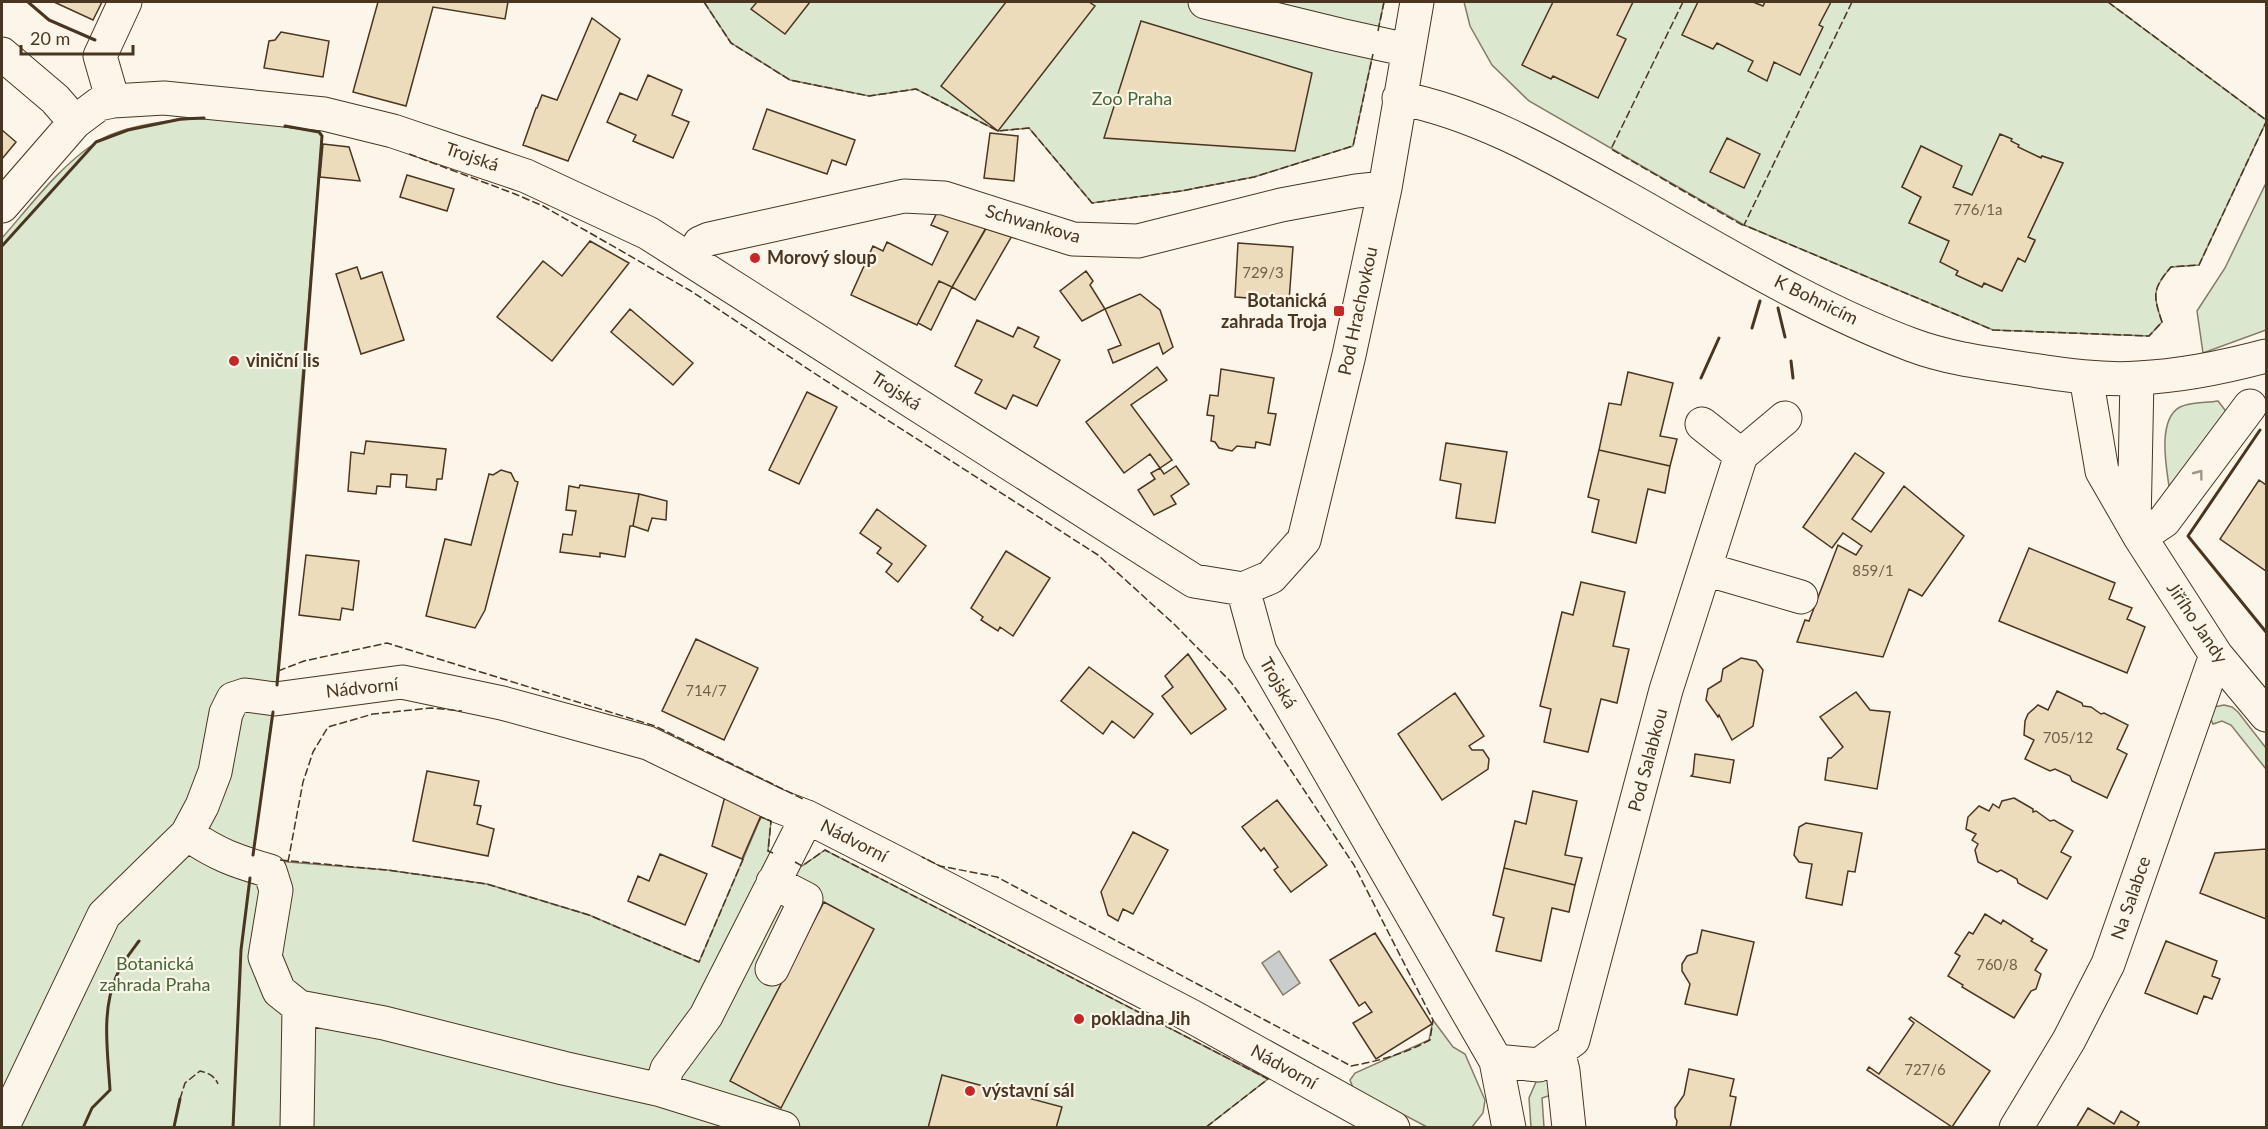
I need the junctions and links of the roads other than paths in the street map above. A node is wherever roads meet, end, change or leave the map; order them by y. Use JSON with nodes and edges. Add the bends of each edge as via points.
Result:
{"nodes":[{"id":1,"x":126,"y":2,"type":"edge"},
{"id":2,"x":1205,"y":2,"type":"edge"},
{"id":3,"x":1417,"y":2,"type":"edge"},
{"id":4,"x":1408,"y":50,"type":"junction"},
{"id":5,"x":2,"y":54,"type":"edge"},
{"id":6,"x":1399,"y":98,"type":"junction"},
{"id":7,"x":113,"y":101,"type":"junction"},
{"id":8,"x":75,"y":122,"type":"junction"},
{"id":9,"x":1385,"y":188,"type":"junction"},
{"id":10,"x":2,"y":206,"type":"edge"},
{"id":11,"x":692,"y":260,"type":"junction"},
{"id":12,"x":2266,"y":356,"type":"edge"},
{"id":13,"x":2234,"y":365,"type":"junction"},
{"id":14,"x":2086,"y":377,"type":"junction"},
{"id":15,"x":2137,"y":378,"type":"junction"},
{"id":16,"x":2258,"y":414,"type":"edge"},
{"id":17,"x":1785,"y":418,"type":"dead end"},
{"id":18,"x":1702,"y":423,"type":"dead end"},
{"id":19,"x":1741,"y":455,"type":"junction"},
{"id":20,"x":2146,"y":528,"type":"junction"},
{"id":21,"x":1705,"y":570,"type":"junction"},
{"id":22,"x":1242,"y":589,"type":"junction"},
{"id":23,"x":1801,"y":597,"type":"dead end"},
{"id":24,"x":2216,"y":655,"type":"junction"},
{"id":25,"x":2266,"y":715,"type":"edge"},
{"id":26,"x":807,"y":818,"type":"junction"},
{"id":27,"x":187,"y":834,"type":"junction"},
{"id":28,"x":773,"y":882,"type":"junction"},
{"id":29,"x":772,"y":969,"type":"dead end"},
{"id":30,"x":298,"y":1007,"type":"junction"},
{"id":31,"x":1558,"y":1051,"type":"junction"},
{"id":32,"x":1496,"y":1061,"type":"junction"},
{"id":33,"x":661,"y":1090,"type":"junction"},
{"id":34,"x":2,"y":1128,"type":"edge"},
{"id":35,"x":297,"y":1128,"type":"edge"},
{"id":36,"x":783,"y":1128,"type":"edge"},
{"id":37,"x":1393,"y":1128,"type":"edge"},
{"id":38,"x":1509,"y":1128,"type":"edge"},
{"id":39,"x":1569,"y":1128,"type":"edge"},
{"id":40,"x":2016,"y":1128,"type":"edge"}],
"edges":[{"from":1,"to":7,"type":"street","via":[[100,56]]},
{"from":2,"to":4,"type":"street"},
{"from":3,"to":4,"type":"street","name":"Pod Hrachovkou"},
{"from":4,"to":6,"type":"street","name":"Pod Hrachovkou"},
{"from":5,"to":8,"type":"street","via":[[55,99]]},
{"from":6,"to":9,"type":"street","name":"Pod Hrachovkou"},
{"from":6,"to":14,"type":"street","name":"K Bohnicím","via":[[1433,105],[1523,140],[1820,305],[1913,345],[1961,359]]},
{"from":7,"to":8,"type":"street","name":"Trojská","via":[[99,104]]},
{"from":7,"to":11,"type":"street","name":"Trojská","via":[[164,98],[324,114],[393,131],[526,176],[648,233]]},
{"from":8,"to":10,"type":"street","name":"Trojská"},
{"from":9,"to":11,"type":"street","name":"Schwankova","via":[[1281,205],[1138,241],[1073,238],[944,198],[904,196],[709,239],[700,243]]},
{"from":9,"to":22,"type":"street","name":"Pod Hrachovkou","via":[[1304,540],[1271,577]]},
{"from":11,"to":22,"type":"street","name":"Trojská","via":[[1194,582]]},
{"from":12,"to":13,"type":"street","name":"K Bohnicím"},
{"from":13,"to":15,"type":"street","name":"K Bohnicím"},
{"from":13,"to":16,"type":"street","via":[[2239,391]]},
{"from":14,"to":15,"type":"street","name":"K Bohnicím"},
{"from":14,"to":20,"type":"street","name":"Jiřího Jandy","via":[[2091,470]]},
{"from":15,"to":20,"type":"street"},
{"from":20,"to":16,"type":"street","one_way":true},
{"from":17,"to":19,"type":"street"},
{"from":18,"to":19,"type":"street"},
{"from":19,"to":21,"type":"street","name":"Pod Salabkou"},
{"from":20,"to":24,"type":"street","name":"Jiřího Jandy"},
{"from":21,"to":23,"type":"street"},
{"from":21,"to":31,"type":"street","name":"Pod Salabkou","via":[[1666,690],[1573,1040]]},
{"from":22,"to":32,"type":"street","name":"Trojská","via":[[1260,651]]},
{"from":24,"to":25,"type":"street","name":"Jiřího Jandy"},
{"from":24,"to":40,"type":"street","name":"Na Salabce","via":[[2108,964]]},
{"from":26,"to":27,"type":"street","name":"Nádvorní","via":[[648,743],[502,703],[402,682],[275,699],[245,695],[233,699],[226,713],[215,772]]},
{"from":26,"to":28,"type":"street"},
{"from":26,"to":37,"type":"street","name":"Nádvorní","via":[[1191,1016]]},
{"from":27,"to":30,"type":"street","via":[[212,851],[270,871],[276,890],[265,957],[279,992]]},
{"from":27,"to":34,"type":"street","via":[[104,915]]},
{"from":28,"to":29,"type":"street","via":[[806,899]]},
{"from":28,"to":33,"type":"street","via":[[706,1016],[667,1069]]},
{"from":30,"to":33,"type":"street","via":[[384,1023]]},
{"from":30,"to":35,"type":"street"},
{"from":31,"to":32,"type":"street","name":"Pod Salabkou","via":[[1539,1065]]},
{"from":31,"to":39,"type":"street"},
{"from":32,"to":38,"type":"street","name":"Trojská"},
{"from":33,"to":36,"type":"street"}]}
